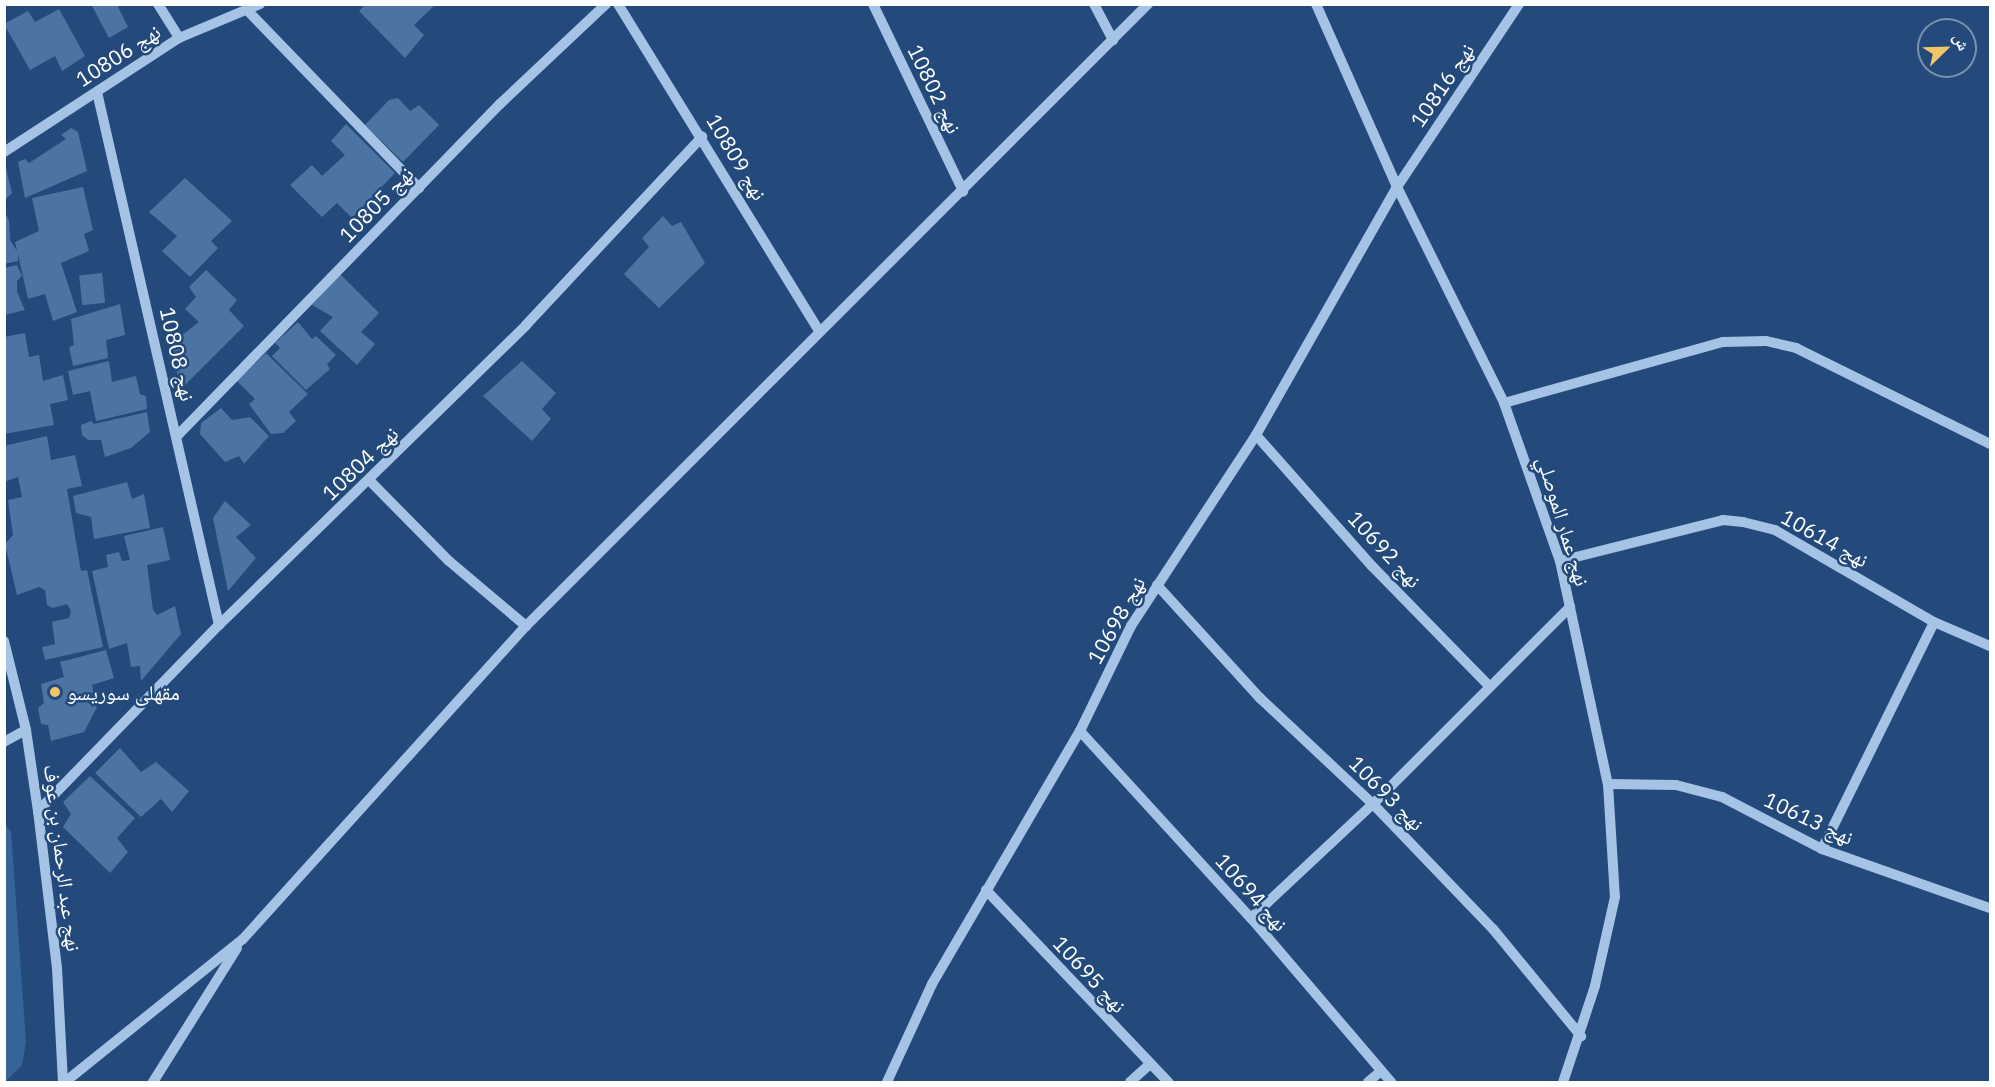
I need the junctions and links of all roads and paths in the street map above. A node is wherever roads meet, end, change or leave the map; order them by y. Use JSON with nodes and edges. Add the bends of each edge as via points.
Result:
{"nodes":[{"id":1,"x":158,"y":4,"type":"edge"},
{"id":2,"x":261,"y":4,"type":"edge"},
{"id":3,"x":606,"y":4,"type":"edge"},
{"id":4,"x":618,"y":4,"type":"edge"},
{"id":5,"x":873,"y":4,"type":"edge"},
{"id":6,"x":1095,"y":4,"type":"edge"},
{"id":7,"x":1148,"y":4,"type":"edge"},
{"id":8,"x":1316,"y":4,"type":"edge"},
{"id":9,"x":1520,"y":4,"type":"edge"},
{"id":10,"x":249,"y":12,"type":"junction"},
{"id":11,"x":179,"y":38,"type":"junction"},
{"id":12,"x":1113,"y":40,"type":"junction"},
{"id":13,"x":97,"y":92,"type":"junction"},
{"id":14,"x":702,"y":137,"type":"junction"},
{"id":15,"x":4,"y":152,"type":"edge"},
{"id":16,"x":1397,"y":187,"type":"junction"},
{"id":17,"x":419,"y":188,"type":"junction"},
{"id":18,"x":963,"y":191,"type":"junction"},
{"id":19,"x":819,"y":331,"type":"junction"},
{"id":20,"x":1504,"y":404,"type":"junction"},
{"id":21,"x":178,"y":435,"type":"junction"},
{"id":22,"x":1256,"y":435,"type":"junction"},
{"id":23,"x":1990,"y":444,"type":"edge"},
{"id":24,"x":370,"y":481,"type":"junction"},
{"id":25,"x":1560,"y":561,"type":"junction"},
{"id":26,"x":1157,"y":585,"type":"junction"},
{"id":27,"x":1570,"y":608,"type":"junction"},
{"id":28,"x":1934,"y":622,"type":"junction"},
{"id":29,"x":219,"y":625,"type":"junction"},
{"id":30,"x":526,"y":626,"type":"junction"},
{"id":31,"x":4,"y":641,"type":"edge"},
{"id":32,"x":1990,"y":646,"type":"edge"},
{"id":33,"x":1488,"y":686,"type":"junction"},
{"id":34,"x":26,"y":730,"type":"junction"},
{"id":35,"x":1080,"y":731,"type":"junction"},
{"id":36,"x":4,"y":742,"type":"edge"},
{"id":37,"x":1608,"y":784,"type":"junction"},
{"id":38,"x":1373,"y":804,"type":"junction"},
{"id":39,"x":38,"y":811,"type":"junction"},
{"id":40,"x":1822,"y":849,"type":"junction"},
{"id":41,"x":986,"y":890,"type":"junction"},
{"id":42,"x":1990,"y":908,"type":"edge"},
{"id":43,"x":1251,"y":918,"type":"junction"},
{"id":44,"x":243,"y":939,"type":"junction"},
{"id":45,"x":1581,"y":1036,"type":"junction"},
{"id":46,"x":1150,"y":1064,"type":"junction"},
{"id":47,"x":1380,"y":1072,"type":"junction"},
{"id":48,"x":1564,"y":1082,"type":"edge"},
{"id":49,"x":64,"y":1083,"type":"edge"},
{"id":50,"x":153,"y":1083,"type":"edge"},
{"id":51,"x":887,"y":1083,"type":"edge"},
{"id":52,"x":1130,"y":1083,"type":"edge"},
{"id":53,"x":1168,"y":1083,"type":"edge"},
{"id":54,"x":1368,"y":1083,"type":"edge"},
{"id":55,"x":1391,"y":1083,"type":"edge"}],
"edges":[{"from":1,"to":11,"type":"street"},
{"from":2,"to":10,"type":"street","name":"نهج 10806"},
{"from":3,"to":17,"type":"street","name":"نهج 10805","via":[[500,104]]},
{"from":4,"to":14,"type":"street","name":"نهج 10809"},
{"from":5,"to":18,"type":"street","name":"نهج 10802"},
{"from":6,"to":12,"type":"street"},
{"from":7,"to":12,"type":"street"},
{"from":8,"to":16,"type":"street","name":"نهج عمار الموصلي"},
{"from":9,"to":16,"type":"street","name":"نهج 10816"},
{"from":10,"to":11,"type":"street","name":"نهج 10806"},
{"from":10,"to":17,"type":"street"},
{"from":11,"to":13,"type":"street","name":"نهج 10806"},
{"from":12,"to":18,"type":"street"},
{"from":13,"to":15,"type":"street","name":"نهج 10806"},
{"from":13,"to":21,"type":"street","name":"نهج 10808"},
{"from":14,"to":19,"type":"street","name":"نهج 10809"},
{"from":14,"to":24,"type":"street","name":"نهج 10804","via":[[526,325]]},
{"from":16,"to":20,"type":"street","name":"نهج عمار الموصلي"},
{"from":16,"to":22,"type":"street","name":"نهج 10698"},
{"from":17,"to":21,"type":"street","name":"نهج 10805"},
{"from":18,"to":19,"type":"street"},
{"from":19,"to":30,"type":"street"},
{"from":20,"to":23,"type":"street","via":[[1723,342],[1766,341],[1796,348]]},
{"from":20,"to":25,"type":"street","name":"نهج عمار الموصلي"},
{"from":21,"to":29,"type":"street","name":"نهج 10808"},
{"from":22,"to":26,"type":"street","name":"نهج 10698"},
{"from":22,"to":33,"type":"street","name":"نهج 10692","via":[[1372,566]]},
{"from":24,"to":29,"type":"street","name":"نهج 10804"},
{"from":24,"to":30,"type":"street","via":[[449,561]]},
{"from":25,"to":27,"type":"street","name":"نهج عمار الموصلي"},
{"from":25,"to":28,"type":"street","name":"نهج 10614","via":[[1722,520],[1743,522],[1775,530]]},
{"from":26,"to":35,"type":"street","name":"نهج 10698","via":[[1131,626]]},
{"from":26,"to":38,"type":"street","name":"نهج 10693","via":[[1260,698]]},
{"from":27,"to":33,"type":"street"},
{"from":27,"to":37,"type":"street","name":"نهج عمار الموصلي"},
{"from":28,"to":32,"type":"street","name":"نهج 10614"},
{"from":28,"to":40,"type":"street"},
{"from":29,"to":39,"type":"street","name":"نهج 10804"},
{"from":30,"to":44,"type":"street"},
{"from":31,"to":34,"type":"street","name":"نهج عبد الرحمان بن عوف"},
{"from":33,"to":38,"type":"street"},
{"from":34,"to":36,"type":"street"},
{"from":34,"to":39,"type":"street","name":"نهج عبد الرحمان بن عوف"},
{"from":35,"to":41,"type":"street","name":"نهج 10698"},
{"from":35,"to":43,"type":"street","name":"نهج 10694"},
{"from":37,"to":40,"type":"street","name":"نهج 10613","via":[[1676,785],[1722,797]]},
{"from":37,"to":45,"type":"street","name":"نهج عمار الموصلي","via":[[1615,897],[1611,929]]},
{"from":38,"to":43,"type":"street"},
{"from":38,"to":45,"type":"street","name":"نهج 10693","via":[[1492,929]]},
{"from":39,"to":49,"type":"street","name":"نهج عبد الرحمان بن عوف","via":[[57,968]]},
{"from":40,"to":42,"type":"street","name":"نهج 10613"},
{"from":41,"to":46,"type":"street","name":"نهج 10695"},
{"from":41,"to":51,"type":"street","name":"نهج 10698","via":[[932,984]]},
{"from":43,"to":47,"type":"street","name":"نهج 10694"},
{"from":44,"to":49,"type":"street"},
{"from":44,"to":50,"type":"street"},
{"from":45,"to":48,"type":"street","name":"نهج عمار الموصلي"},
{"from":46,"to":52,"type":"street"},
{"from":46,"to":53,"type":"street","name":"نهج 10695"},
{"from":47,"to":54,"type":"street"},
{"from":47,"to":55,"type":"street","name":"نهج 10694"}]}
